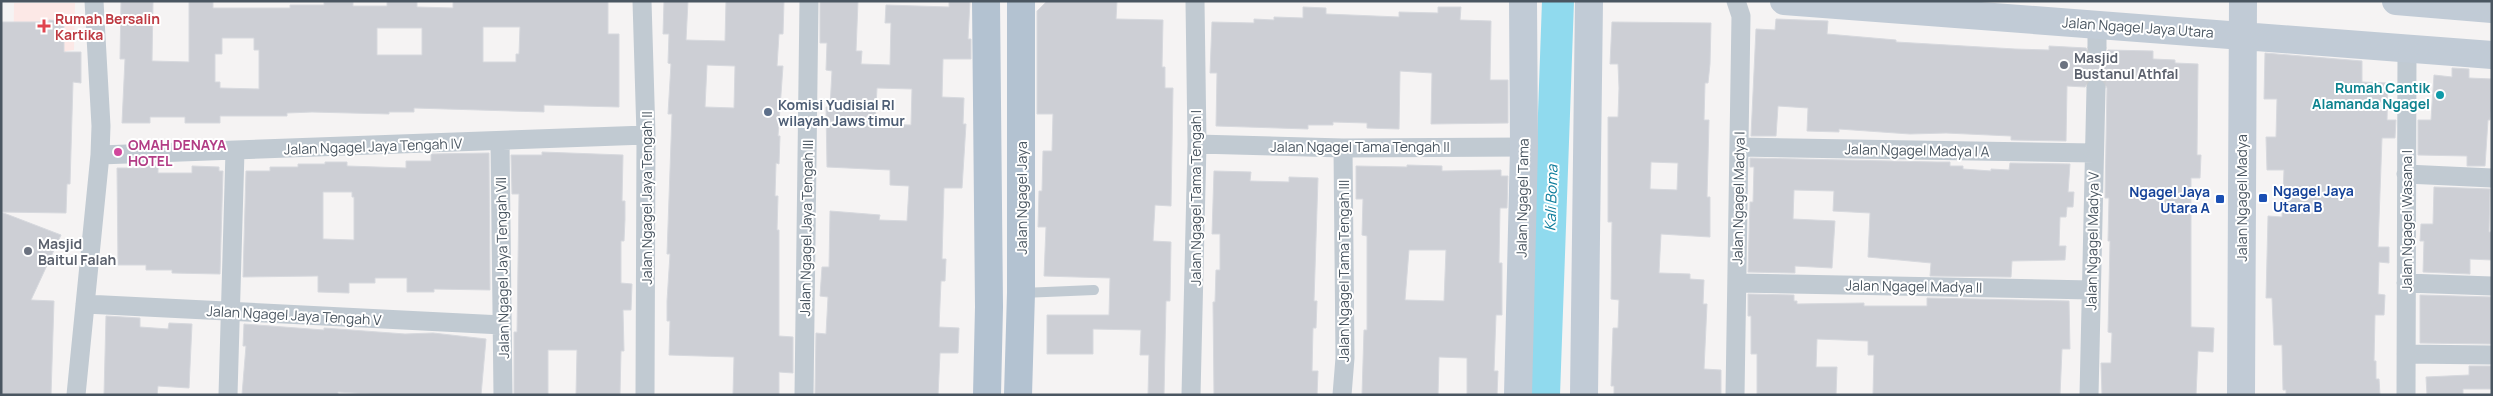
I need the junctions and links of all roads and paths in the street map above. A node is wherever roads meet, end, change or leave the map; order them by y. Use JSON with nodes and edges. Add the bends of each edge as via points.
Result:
{"nodes":[{"id":1,"x":94,"y":1,"type":"edge"},
{"id":2,"x":642,"y":1,"type":"edge"},
{"id":3,"x":809,"y":1,"type":"edge"},
{"id":4,"x":986,"y":1,"type":"edge"},
{"id":5,"x":1022,"y":1,"type":"edge"},
{"id":6,"x":1195,"y":1,"type":"edge"},
{"id":7,"x":1523,"y":1,"type":"edge"},
{"id":8,"x":1589,"y":1,"type":"edge"},
{"id":9,"x":1736,"y":1,"type":"edge"},
{"id":10,"x":1784,"y":1,"type":"edge"},
{"id":11,"x":2243,"y":1,"type":"edge"},
{"id":12,"x":2396,"y":1,"type":"edge"},
{"id":13,"x":2436,"y":3,"type":"edge"},
{"id":14,"x":2484,"y":6,"type":"edge"},
{"id":15,"x":2242,"y":35,"type":"junction"},
{"id":16,"x":2406,"y":48,"type":"junction"},
{"id":17,"x":2492,"y":55,"type":"edge"},
{"id":18,"x":2096,"y":88,"type":"tunnel mouth"},
{"id":19,"x":646,"y":135,"type":"junction"},
{"id":20,"x":500,"y":142,"type":"junction"},
{"id":21,"x":1197,"y":144,"type":"junction"},
{"id":22,"x":1524,"y":147,"type":"junction"},
{"id":23,"x":1739,"y":147,"type":"junction"},
{"id":24,"x":1343,"y":148,"type":"junction"},
{"id":25,"x":236,"y":151,"type":"junction"},
{"id":26,"x":2094,"y":153,"type":"junction"},
{"id":27,"x":100,"y":155,"type":"junction"},
{"id":28,"x":2406,"y":174,"type":"junction"},
{"id":29,"x":2492,"y":178,"type":"edge"},
{"id":30,"x":1737,"y":283,"type":"junction"},
{"id":31,"x":2406,"y":283,"type":"junction"},
{"id":32,"x":2492,"y":286,"type":"edge"},
{"id":33,"x":1094,"y":290,"type":"dead end"},
{"id":34,"x":2091,"y":290,"type":"junction"},
{"id":35,"x":1021,"y":293,"type":"junction"},
{"id":36,"x":85,"y":304,"type":"junction"},
{"id":37,"x":230,"y":312,"type":"junction"},
{"id":38,"x":502,"y":325,"type":"junction"},
{"id":39,"x":2406,"y":354,"type":"junction"},
{"id":40,"x":2492,"y":355,"type":"edge"},
{"id":41,"x":1343,"y":376,"type":"edge"},
{"id":42,"x":804,"y":388,"type":"edge"},
{"id":43,"x":987,"y":392,"type":"edge"},
{"id":44,"x":1018,"y":393,"type":"edge"},
{"id":45,"x":76,"y":395,"type":"edge"},
{"id":46,"x":228,"y":395,"type":"edge"},
{"id":47,"x":503,"y":395,"type":"edge"},
{"id":48,"x":645,"y":395,"type":"edge"},
{"id":49,"x":1191,"y":395,"type":"edge"},
{"id":50,"x":1518,"y":395,"type":"edge"},
{"id":51,"x":1584,"y":395,"type":"edge"},
{"id":52,"x":1734,"y":395,"type":"edge"},
{"id":53,"x":2089,"y":395,"type":"edge"},
{"id":54,"x":2241,"y":395,"type":"edge"},
{"id":55,"x":2406,"y":395,"type":"edge"}],
"edges":[{"from":1,"to":27,"type":"street"},
{"from":2,"to":19,"type":"street","name":"Jalan Ngagel Jaya Tengah II"},
{"from":3,"to":42,"type":"street","name":"Jalan Ngagel Jaya Tengah III"},
{"from":4,"to":43,"type":"main road"},
{"from":5,"to":35,"type":"main road","name":"Jalan Ngagel Jaya"},
{"from":6,"to":21,"type":"street","name":"Jalan Ngagel Tama Tengah I"},
{"from":7,"to":22,"type":"street","name":"Jalan Ngagel Tama"},
{"from":8,"to":51,"type":"street"},
{"from":9,"to":23,"type":"street","name":"Jalan Ngagel Madya I","via":[[1741,16]]},
{"from":10,"to":15,"type":"street","name":"Jalan Ngagel Jaya Utara","via":[[2097,35]]},
{"from":11,"to":15,"type":"street","name":"Jalan Ngagel Madya"},
{"from":12,"to":13,"type":"street"},
{"from":13,"to":14,"type":"street"},
{"from":15,"to":16,"type":"street","name":"Jalan Ngagel Jaya Utara"},
{"from":15,"to":54,"type":"street","name":"Jalan Ngagel Madya"},
{"from":16,"to":17,"type":"street","name":"Jalan Ngagel Jaya Utara"},
{"from":16,"to":28,"type":"street","name":"Jalan Ngagel Wasana I"},
{"from":18,"to":26,"type":"street","name":"Jalan Ngagel Madya V"},
{"from":19,"to":20,"type":"street","name":"Jalan Ngagel Jaya Tengah IV"},
{"from":19,"to":48,"type":"street","name":"Jalan Ngagel Jaya Tengah II"},
{"from":20,"to":25,"type":"street","name":"Jalan Ngagel Jaya Tengah IV"},
{"from":20,"to":38,"type":"street","name":"Jalan Ngagel Jaya Tengah VII"},
{"from":21,"to":24,"type":"street","name":"Jalan Ngagel Tama Tengah II"},
{"from":21,"to":49,"type":"street","name":"Jalan Ngagel Tama Tengah I"},
{"from":22,"to":24,"type":"street","name":"Jalan Ngagel Tama Tengah II"},
{"from":22,"to":50,"type":"street","name":"Jalan Ngagel Tama"},
{"from":23,"to":26,"type":"street","name":"Jalan Ngagel Madya I A"},
{"from":23,"to":30,"type":"street","name":"Jalan Ngagel Madya I"},
{"from":24,"to":41,"type":"street","name":"Jalan Ngagel Tama Tengah III"},
{"from":25,"to":27,"type":"street","name":"Jalan Ngagel Jaya Tengah IV"},
{"from":25,"to":37,"type":"street"},
{"from":26,"to":34,"type":"street","name":"Jalan Ngagel Madya V"},
{"from":27,"to":36,"type":"street"},
{"from":28,"to":29,"type":"street"},
{"from":28,"to":31,"type":"street","name":"Jalan Ngagel Wasana I"},
{"from":30,"to":34,"type":"street","name":"Jalan Ngagel Madya II"},
{"from":30,"to":52,"type":"street","name":"Jalan Ngagel Madya I"},
{"from":31,"to":32,"type":"street"},
{"from":31,"to":39,"type":"street","name":"Jalan Ngagel Wasana I"},
{"from":33,"to":35,"type":"lane"},
{"from":34,"to":53,"type":"street","name":"Jalan Ngagel Madya V"},
{"from":35,"to":44,"type":"main road","name":"Jalan Ngagel Jaya"},
{"from":36,"to":37,"type":"street","name":"Jalan Ngagel Jaya Tengah V"},
{"from":36,"to":45,"type":"street"},
{"from":37,"to":38,"type":"street","name":"Jalan Ngagel Jaya Tengah V"},
{"from":37,"to":46,"type":"street"},
{"from":38,"to":47,"type":"street","name":"Jalan Ngagel Jaya Tengah VII"},
{"from":39,"to":40,"type":"street"},
{"from":39,"to":55,"type":"street","name":"Jalan Ngagel Wasana I"},
{"from":43,"to":44,"type":"main road"}]}
